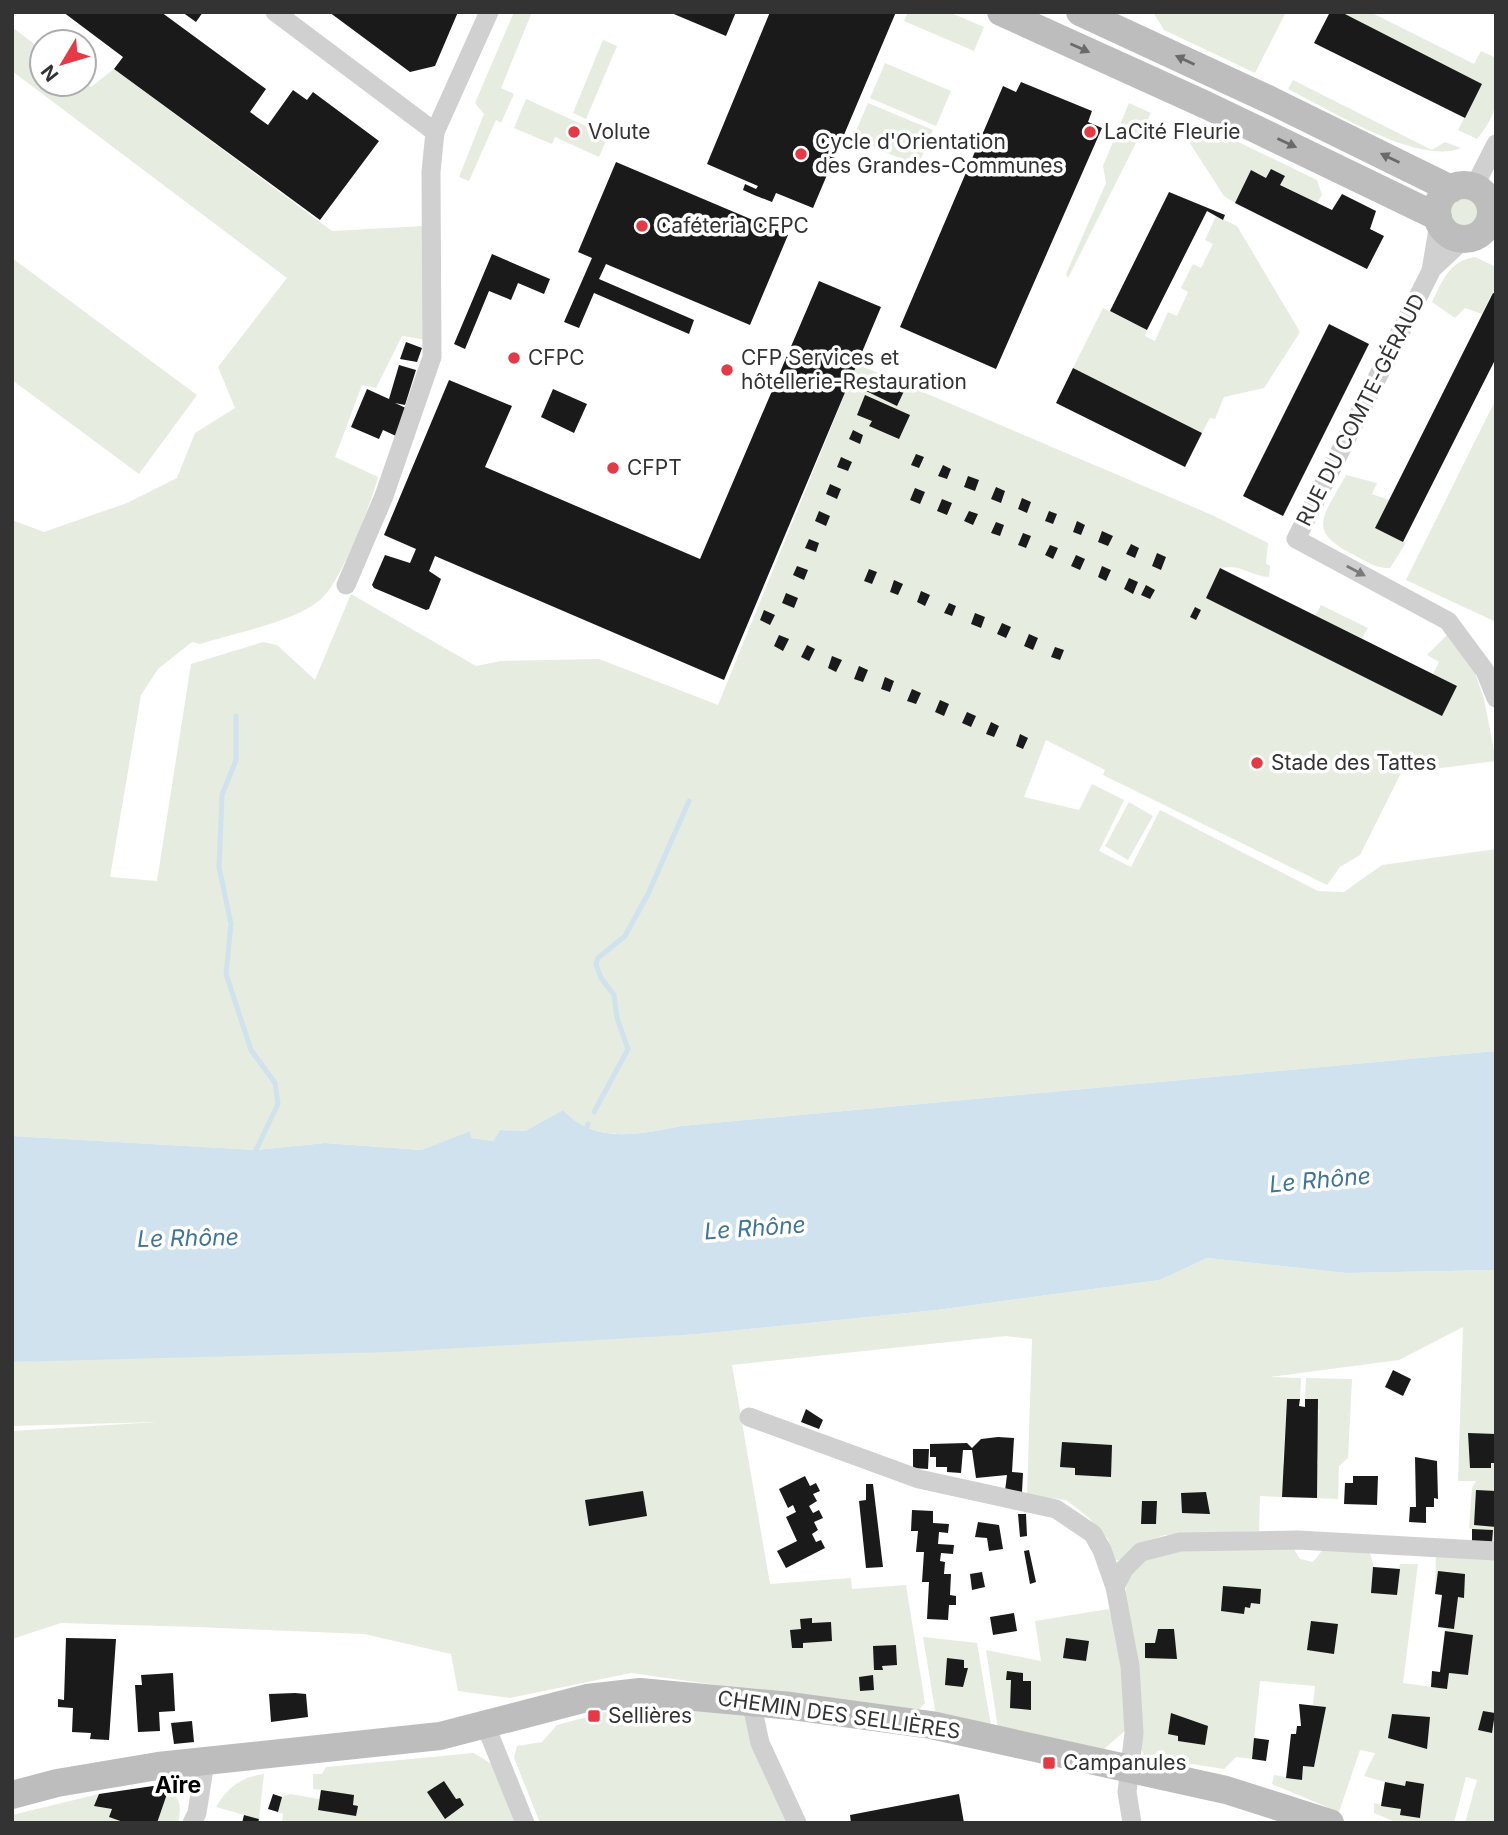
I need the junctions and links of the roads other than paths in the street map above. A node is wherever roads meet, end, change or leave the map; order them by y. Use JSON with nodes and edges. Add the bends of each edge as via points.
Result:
{"nodes":[{"id":1,"x":275,"y":12,"type":"edge"},
{"id":2,"x":489,"y":12,"type":"edge"},
{"id":3,"x":1080,"y":12,"type":"edge"},
{"id":4,"x":1014,"y":15,"type":"edge"},
{"id":5,"x":1109,"y":18,"type":"edge"},
{"id":6,"x":435,"y":132,"type":"junction"},
{"id":7,"x":1496,"y":144,"type":"edge"},
{"id":8,"x":1478,"y":198,"type":"edge"},
{"id":9,"x":1438,"y":220,"type":"junction"},
{"id":10,"x":1479,"y":240,"type":"edge"},
{"id":11,"x":1431,"y":271,"type":"junction"},
{"id":12,"x":346,"y":585,"type":"dead end"},
{"id":13,"x":1496,"y":698,"type":"edge"},
{"id":14,"x":749,"y":1417,"type":"dead end"},
{"id":15,"x":1496,"y":1551,"type":"edge"},
{"id":16,"x":1115,"y":1587,"type":"junction"},
{"id":17,"x":751,"y":1702,"type":"junction"},
{"id":18,"x":485,"y":1724,"type":"junction"},
{"id":19,"x":205,"y":1762,"type":"junction"},
{"id":20,"x":1129,"y":1770,"type":"junction"},
{"id":21,"x":12,"y":1796,"type":"edge"},
{"id":22,"x":192,"y":1823,"type":"edge"},
{"id":23,"x":525,"y":1823,"type":"edge"},
{"id":24,"x":797,"y":1823,"type":"edge"},
{"id":25,"x":1132,"y":1823,"type":"edge"},
{"id":26,"x":1330,"y":1823,"type":"edge"}],
"edges":[{"from":1,"to":6,"type":"street"},
{"from":2,"to":6,"type":"street"},
{"from":3,"to":5,"type":"street"},
{"from":4,"to":9,"type":"street","one_way":true},
{"from":8,"to":5,"type":"street","one_way":true},
{"from":6,"to":12,"type":"street","via":[[432,357],[384,496]]},
{"from":7,"to":8,"type":"street"},
{"from":8,"to":9,"type":"street","via":[[1441,198]]},
{"from":8,"to":10,"type":"street","via":[[1488,224]]},
{"from":9,"to":10,"type":"street","via":[[1447,233]]},
{"from":9,"to":11,"type":"street","name":"RUE DU COMTE-GÉRAUD"},
{"from":10,"to":11,"type":"street","name":"RUE DU COMTE-GÉRAUD"},
{"from":11,"to":13,"type":"street","name":"RUE DU COMTE-GÉRAUD","one_way":true,"via":[[1296,539],[1448,621],[1485,671]]},
{"from":14,"to":16,"type":"street","via":[[919,1479],[1056,1509],[1093,1534]]},
{"from":15,"to":16,"type":"street","via":[[1298,1540],[1180,1542],[1142,1552],[1124,1569]]},
{"from":16,"to":20,"type":"street","via":[[1130,1666],[1134,1732]]},
{"from":17,"to":18,"type":"street","name":"CHEMIN DES SELLIÈRES","via":[[667,1692],[618,1693]]},
{"from":17,"to":20,"type":"street","name":"CHEMIN DES SELLIÈRES","via":[[931,1725]]},
{"from":17,"to":24,"type":"street","via":[[760,1744]]},
{"from":18,"to":19,"type":"street","name":"CHEMIN DES SELLIÈRES","via":[[398,1742]]},
{"from":18,"to":23,"type":"street"},
{"from":19,"to":21,"type":"street","name":"CHEMIN DES SELLIÈRES","via":[[57,1783]]},
{"from":19,"to":22,"type":"street"},
{"from":20,"to":25,"type":"street"},
{"from":20,"to":26,"type":"street","name":"CHEMIN DES SELLIÈRES","via":[[1226,1790]]}]}
